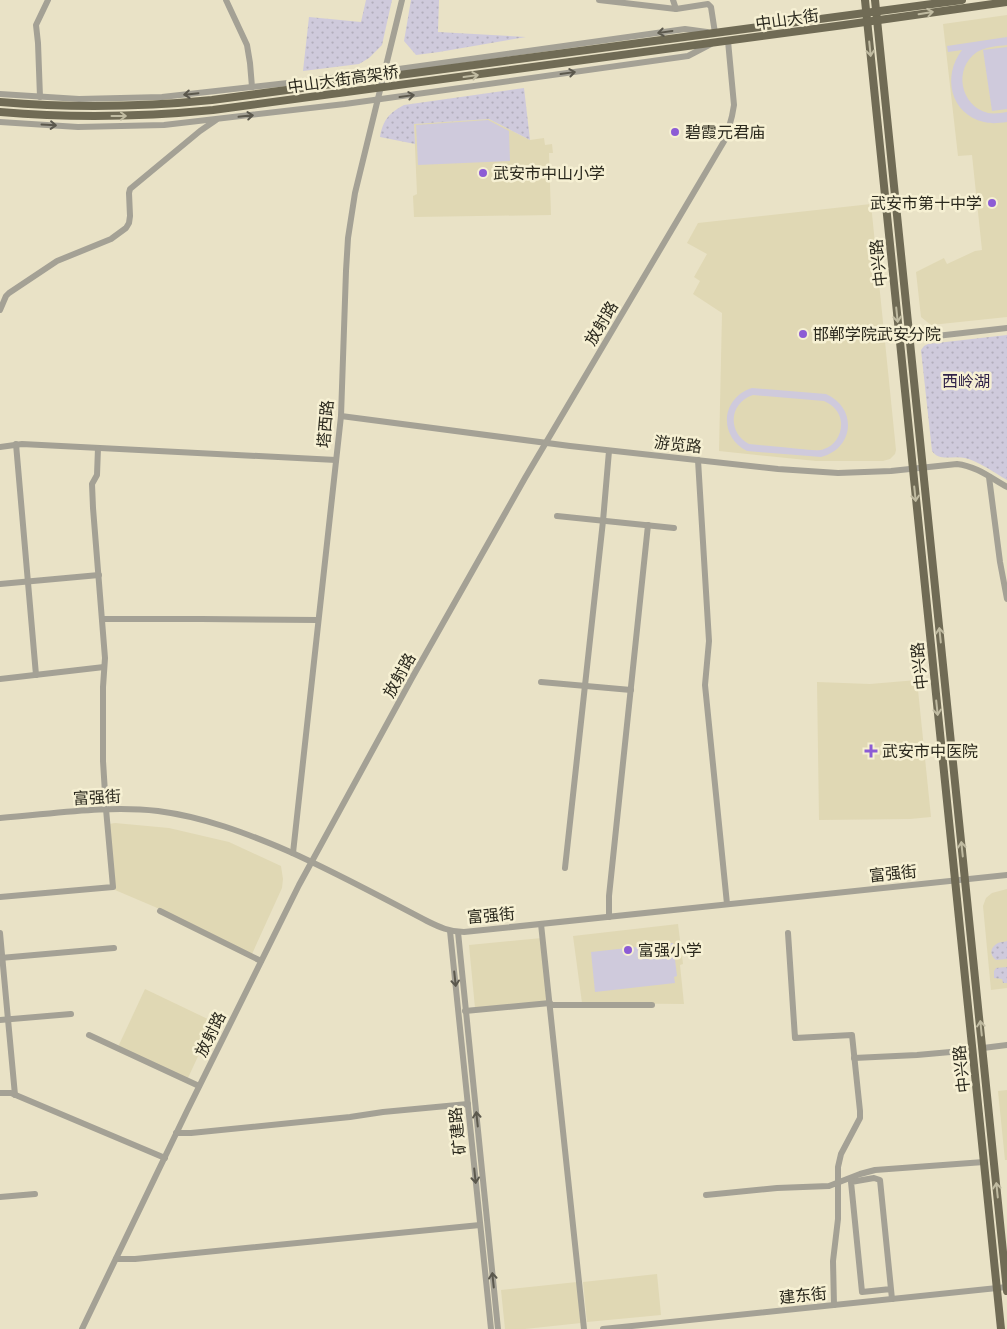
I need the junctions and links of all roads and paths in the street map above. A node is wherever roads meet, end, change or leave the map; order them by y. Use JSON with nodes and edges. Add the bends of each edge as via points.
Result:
{"nodes":[{"id":1,"x":48,"y":0,"type":"edge"},
{"id":2,"x":226,"y":0,"type":"edge"},
{"id":3,"x":402,"y":0,"type":"edge"},
{"id":4,"x":599,"y":0,"type":"edge"},
{"id":5,"x":673,"y":0,"type":"edge"},
{"id":6,"x":865,"y":0,"type":"edge"},
{"id":7,"x":875,"y":0,"type":"edge"},
{"id":8,"x":962,"y":0,"type":"edge"},
{"id":9,"x":1007,"y":2,"type":"edge"},
{"id":10,"x":676,"y":9,"type":"junction"},
{"id":11,"x":876,"y":11,"type":"junction"},
{"id":12,"x":866,"y":12,"type":"junction"},
{"id":13,"x":878,"y":20,"type":"junction"},
{"id":14,"x":868,"y":22,"type":"junction"},
{"id":15,"x":714,"y":33,"type":"junction"},
{"id":16,"x":688,"y":36,"type":"joint"},
{"id":17,"x":728,"y":41,"type":"junction"},
{"id":18,"x":712,"y":43,"type":"junction"},
{"id":19,"x":689,"y":46,"type":"joint"},
{"id":20,"x":385,"y":71,"type":"junction"},
{"id":21,"x":252,"y":87,"type":"junction"},
{"id":22,"x":0,"y":94,"type":"edge"},
{"id":23,"x":40,"y":97,"type":"junction"},
{"id":24,"x":378,"y":100,"type":"junction"},
{"id":25,"x":0,"y":102,"type":"edge"},
{"id":26,"x":0,"y":112,"type":"edge"},
{"id":27,"x":218,"y":119,"type":"junction"},
{"id":28,"x":0,"y":122,"type":"edge"},
{"id":29,"x":0,"y":310,"type":"edge"},
{"id":30,"x":1007,"y":328,"type":"edge"},
{"id":31,"x":910,"y":339,"type":"junction"},
{"id":32,"x":341,"y":416,"type":"junction"},
{"id":33,"x":546,"y":443,"type":"junction"},
{"id":34,"x":16,"y":444,"type":"junction"},
{"id":35,"x":0,"y":447,"type":"edge"},
{"id":36,"x":98,"y":448,"type":"junction"},
{"id":37,"x":609,"y":451,"type":"junction"},
{"id":38,"x":336,"y":460,"type":"junction"},
{"id":39,"x":698,"y":460,"type":"junction"},
{"id":40,"x":923,"y":468,"type":"junction"},
{"id":41,"x":913,"y":469,"type":"junction"},
{"id":42,"x":989,"y":477,"type":"junction"},
{"id":43,"x":1007,"y":487,"type":"edge"},
{"id":44,"x":557,"y":516,"type":"dead end"},
{"id":45,"x":603,"y":521,"type":"junction"},
{"id":46,"x":648,"y":526,"type":"junction"},
{"id":47,"x":674,"y":528,"type":"dead end"},
{"id":48,"x":98,"y":575,"type":"junction"},
{"id":49,"x":28,"y":582,"type":"junction"},
{"id":50,"x":0,"y":584,"type":"edge"},
{"id":51,"x":1007,"y":599,"type":"edge"},
{"id":52,"x":102,"y":619,"type":"junction"},
{"id":53,"x":318,"y":620,"type":"junction"},
{"id":54,"x":104,"y":667,"type":"junction"},
{"id":55,"x":36,"y":675,"type":"junction"},
{"id":56,"x":0,"y":678,"type":"edge"},
{"id":57,"x":541,"y":682,"type":"dead end"},
{"id":58,"x":585,"y":686,"type":"junction"},
{"id":59,"x":631,"y":690,"type":"junction"},
{"id":60,"x":106,"y":810,"type":"junction"},
{"id":61,"x":0,"y":818,"type":"edge"},
{"id":62,"x":293,"y":853,"type":"junction"},
{"id":63,"x":312,"y":861,"type":"junction"},
{"id":64,"x":565,"y":868,"type":"dead end"},
{"id":65,"x":1007,"y":875,"type":"edge"},
{"id":66,"x":965,"y":879,"type":"junction"},
{"id":67,"x":955,"y":880,"type":"junction"},
{"id":68,"x":0,"y":897,"type":"edge"},
{"id":69,"x":727,"y":904,"type":"junction"},
{"id":70,"x":160,"y":911,"type":"dead end"},
{"id":71,"x":609,"y":917,"type":"junction"},
{"id":72,"x":542,"y":924,"type":"junction"},
{"id":73,"x":454,"y":931,"type":"junction"},
{"id":74,"x":0,"y":933,"type":"edge"},
{"id":75,"x":788,"y":933,"type":"dead end"},
{"id":76,"x":114,"y":948,"type":"dead end"},
{"id":77,"x":1,"y":958,"type":"edge"},
{"id":78,"x":261,"y":961,"type":"junction"},
{"id":79,"x":550,"y":1004,"type":"junction"},
{"id":80,"x":652,"y":1005,"type":"dead end"},
{"id":81,"x":466,"y":1011,"type":"junction"},
{"id":82,"x":71,"y":1014,"type":"dead end"},
{"id":83,"x":8,"y":1019,"type":"junction"},
{"id":84,"x":0,"y":1020,"type":"edge"},
{"id":85,"x":90,"y":1036,"type":"dead end"},
{"id":86,"x":1007,"y":1045,"type":"edge"},
{"id":87,"x":982,"y":1048,"type":"junction"},
{"id":88,"x":973,"y":1050,"type":"junction"},
{"id":89,"x":854,"y":1058,"type":"junction"},
{"id":90,"x":199,"y":1086,"type":"junction"},
{"id":91,"x":0,"y":1093,"type":"edge"},
{"id":92,"x":15,"y":1095,"type":"junction"},
{"id":93,"x":468,"y":1104,"type":"junction"},
{"id":94,"x":176,"y":1133,"type":"junction"},
{"id":95,"x":165,"y":1158,"type":"junction"},
{"id":96,"x":984,"y":1162,"type":"junction"},
{"id":97,"x":838,"y":1183,"type":"junction"},
{"id":98,"x":35,"y":1194,"type":"dead end"},
{"id":99,"x":706,"y":1195,"type":"dead end"},
{"id":100,"x":0,"y":1197,"type":"edge"},
{"id":101,"x":480,"y":1225,"type":"junction"},
{"id":102,"x":116,"y":1259,"type":"junction"},
{"id":103,"x":997,"y":1288,"type":"junction"},
{"id":104,"x":1007,"y":1288,"type":"edge"},
{"id":105,"x":891,"y":1289,"type":"junction"},
{"id":106,"x":892,"y":1299,"type":"junction"},
{"id":107,"x":834,"y":1305,"type":"junction"},
{"id":108,"x":82,"y":1329,"type":"edge"},
{"id":109,"x":491,"y":1329,"type":"edge"},
{"id":110,"x":498,"y":1329,"type":"edge"},
{"id":111,"x":584,"y":1329,"type":"edge"},
{"id":112,"x":604,"y":1329,"type":"edge"},
{"id":113,"x":1001,"y":1329,"type":"edge"}],
"edges":[{"from":1,"to":23,"type":"street","via":[[36,25]]},
{"from":2,"to":21,"type":"street","via":[[247,45]]},
{"from":3,"to":20,"type":"street","name":"塔西路"},
{"from":4,"to":10,"type":"street"},
{"from":5,"to":10,"type":"street"},
{"from":6,"to":12,"type":"main road","name":"中兴路"},
{"from":7,"to":11,"type":"main road","name":"中兴路"},
{"from":8,"to":11,"type":"main road","name":"中山大街"},
{"from":13,"to":9,"type":"main road","name":"中山大街","one_way":true},
{"from":10,"to":15,"type":"street","via":[[710,5]]},
{"from":11,"to":12,"type":"main road","name":"中山大街"},
{"from":11,"to":13,"type":"main road","name":"中兴路"},
{"from":12,"to":14,"type":"main road","name":"中兴路"},
{"from":12,"to":15,"type":"main road","name":"中山大街"},
{"from":13,"to":14,"type":"main road","name":"中山大街"},
{"from":13,"to":31,"type":"main road","name":"中兴路"},
{"from":14,"to":17,"type":"main road","name":"中山大街"},
{"from":14,"to":41,"type":"main road","name":"中兴路","one_way":true},
{"from":15,"to":16,"type":"main road","name":"中山大街"},
{"from":15,"to":20,"type":"street","one_way":true,"via":[[685,29]]},
{"from":16,"to":25,"type":"main road","name":"中山大街高架桥","via":[[195,102],[84,106]]},
{"from":17,"to":18,"type":"main road","name":"中山大街"},
{"from":17,"to":33,"type":"street","name":"放射路","via":[[734,105],[726,138]]},
{"from":18,"to":19,"type":"main road","name":"中山大街"},
{"from":24,"to":18,"type":"street","one_way":true,"via":[[688,56]]},
{"from":26,"to":19,"type":"main road","name":"中山大街高架桥","one_way":true,"via":[[125,116],[214,110]]},
{"from":20,"to":21,"type":"street"},
{"from":20,"to":24,"type":"street","name":"塔西路"},
{"from":21,"to":23,"type":"street","one_way":true,"via":[[142,98]]},
{"from":22,"to":23,"type":"street"},
{"from":27,"to":24,"type":"street","one_way":true},
{"from":24,"to":32,"type":"street","name":"塔西路","via":[[355,193],[348,238]]},
{"from":28,"to":27,"type":"street","one_way":true,"via":[[110,127]]},
{"from":27,"to":29,"type":"street","via":[[130,190],[130,216],[126,228],[111,239],[57,261],[8,293]]},
{"from":30,"to":31,"type":"street"},
{"from":31,"to":40,"type":"main road","name":"中兴路"},
{"from":32,"to":33,"type":"street","name":"游览路"},
{"from":32,"to":38,"type":"street","name":"塔西路"},
{"from":33,"to":37,"type":"street","name":"游览路"},
{"from":33,"to":63,"type":"street","name":"放射路"},
{"from":34,"to":35,"type":"street"},
{"from":34,"to":36,"type":"street"},
{"from":34,"to":49,"type":"street"},
{"from":36,"to":38,"type":"street"},
{"from":36,"to":48,"type":"street","via":[[92,508]]},
{"from":37,"to":39,"type":"street","name":"游览路"},
{"from":37,"to":45,"type":"street"},
{"from":38,"to":53,"type":"street","name":"塔西路"},
{"from":39,"to":41,"type":"street","name":"游览路","via":[[838,472]]},
{"from":39,"to":69,"type":"street","via":[[709,641],[705,685]]},
{"from":40,"to":41,"type":"street","name":"游览路"},
{"from":40,"to":42,"type":"street","name":"游览路","via":[[957,464],[974,468]]},
{"from":66,"to":40,"type":"main road","name":"中兴路","one_way":true},
{"from":41,"to":67,"type":"main road","name":"中兴路","one_way":true},
{"from":42,"to":43,"type":"street","name":"游览路"},
{"from":42,"to":51,"type":"street"},
{"from":44,"to":45,"type":"street"},
{"from":45,"to":46,"type":"street"},
{"from":45,"to":58,"type":"street"},
{"from":46,"to":47,"type":"street"},
{"from":46,"to":59,"type":"street"},
{"from":48,"to":49,"type":"street"},
{"from":48,"to":52,"type":"street"},
{"from":49,"to":50,"type":"street"},
{"from":49,"to":55,"type":"street"},
{"from":52,"to":53,"type":"street"},
{"from":52,"to":54,"type":"street"},
{"from":53,"to":62,"type":"street","name":"塔西路"},
{"from":54,"to":55,"type":"street"},
{"from":54,"to":60,"type":"street"},
{"from":55,"to":56,"type":"street"},
{"from":57,"to":58,"type":"street"},
{"from":58,"to":59,"type":"street"},
{"from":58,"to":64,"type":"street"},
{"from":59,"to":71,"type":"street"},
{"from":60,"to":61,"type":"street","name":"富强街"},
{"from":60,"to":62,"type":"street","name":"富强街","via":[[158,811],[200,818]]},
{"from":60,"to":68,"type":"street","via":[[113,887]]},
{"from":62,"to":63,"type":"street","name":"富强街"},
{"from":63,"to":73,"type":"street","name":"富强街","via":[[427,921]]},
{"from":63,"to":78,"type":"street","name":"放射路"},
{"from":65,"to":66,"type":"street","name":"富强街"},
{"from":66,"to":67,"type":"street","name":"富强街"},
{"from":87,"to":66,"type":"main road","name":"中兴路","one_way":true},
{"from":67,"to":69,"type":"street","name":"富强街"},
{"from":67,"to":88,"type":"main road","name":"中兴路"},
{"from":69,"to":71,"type":"street","name":"富强街"},
{"from":70,"to":78,"type":"street"},
{"from":71,"to":72,"type":"street","name":"富强街"},
{"from":72,"to":73,"type":"street","name":"富强街"},
{"from":72,"to":79,"type":"street"},
{"from":73,"to":81,"type":"street","name":"矿建路"},
{"from":73,"to":93,"type":"street","name":"矿建路","one_way":true},
{"from":74,"to":77,"type":"street"},
{"from":75,"to":89,"type":"street","via":[[795,1038],[852,1035]]},
{"from":76,"to":77,"type":"street"},
{"from":77,"to":83,"type":"street"},
{"from":78,"to":90,"type":"street","name":"放射路"},
{"from":79,"to":80,"type":"street"},
{"from":79,"to":81,"type":"street"},
{"from":79,"to":111,"type":"street"},
{"from":110,"to":81,"type":"street","name":"矿建路","one_way":true},
{"from":82,"to":83,"type":"street"},
{"from":83,"to":84,"type":"street"},
{"from":83,"to":92,"type":"street"},
{"from":85,"to":90,"type":"street"},
{"from":86,"to":87,"type":"street"},
{"from":104,"to":87,"type":"main road","name":"中兴路","one_way":true},
{"from":88,"to":89,"type":"street"},
{"from":88,"to":96,"type":"main road","name":"中兴路"},
{"from":89,"to":97,"type":"street","via":[[860,1118],[841,1154]]},
{"from":90,"to":94,"type":"street","name":"放射路"},
{"from":91,"to":92,"type":"street"},
{"from":92,"to":95,"type":"street"},
{"from":93,"to":94,"type":"street"},
{"from":93,"to":101,"type":"street","name":"矿建路","one_way":true},
{"from":94,"to":95,"type":"street","name":"放射路"},
{"from":95,"to":102,"type":"street","name":"放射路"},
{"from":96,"to":97,"type":"street","via":[[876,1170]]},
{"from":96,"to":103,"type":"main road","name":"中兴路"},
{"from":97,"to":99,"type":"street","via":[[824,1187]]},
{"from":97,"to":107,"type":"street"},
{"from":98,"to":100,"type":"street"},
{"from":101,"to":102,"type":"street"},
{"from":101,"to":109,"type":"street","name":"矿建路"},
{"from":102,"to":108,"type":"street","name":"放射路"},
{"from":103,"to":104,"type":"street","name":"建东街"},
{"from":103,"to":106,"type":"street","name":"建东街"},
{"from":103,"to":113,"type":"main road","name":"中兴路"},
{"from":105,"to":105,"type":"street","via":[[880,1180],[851,1182],[862,1292]]},
{"from":105,"to":106,"type":"street"},
{"from":106,"to":107,"type":"street","name":"建东街"},
{"from":107,"to":112,"type":"street","name":"建东街"}]}
